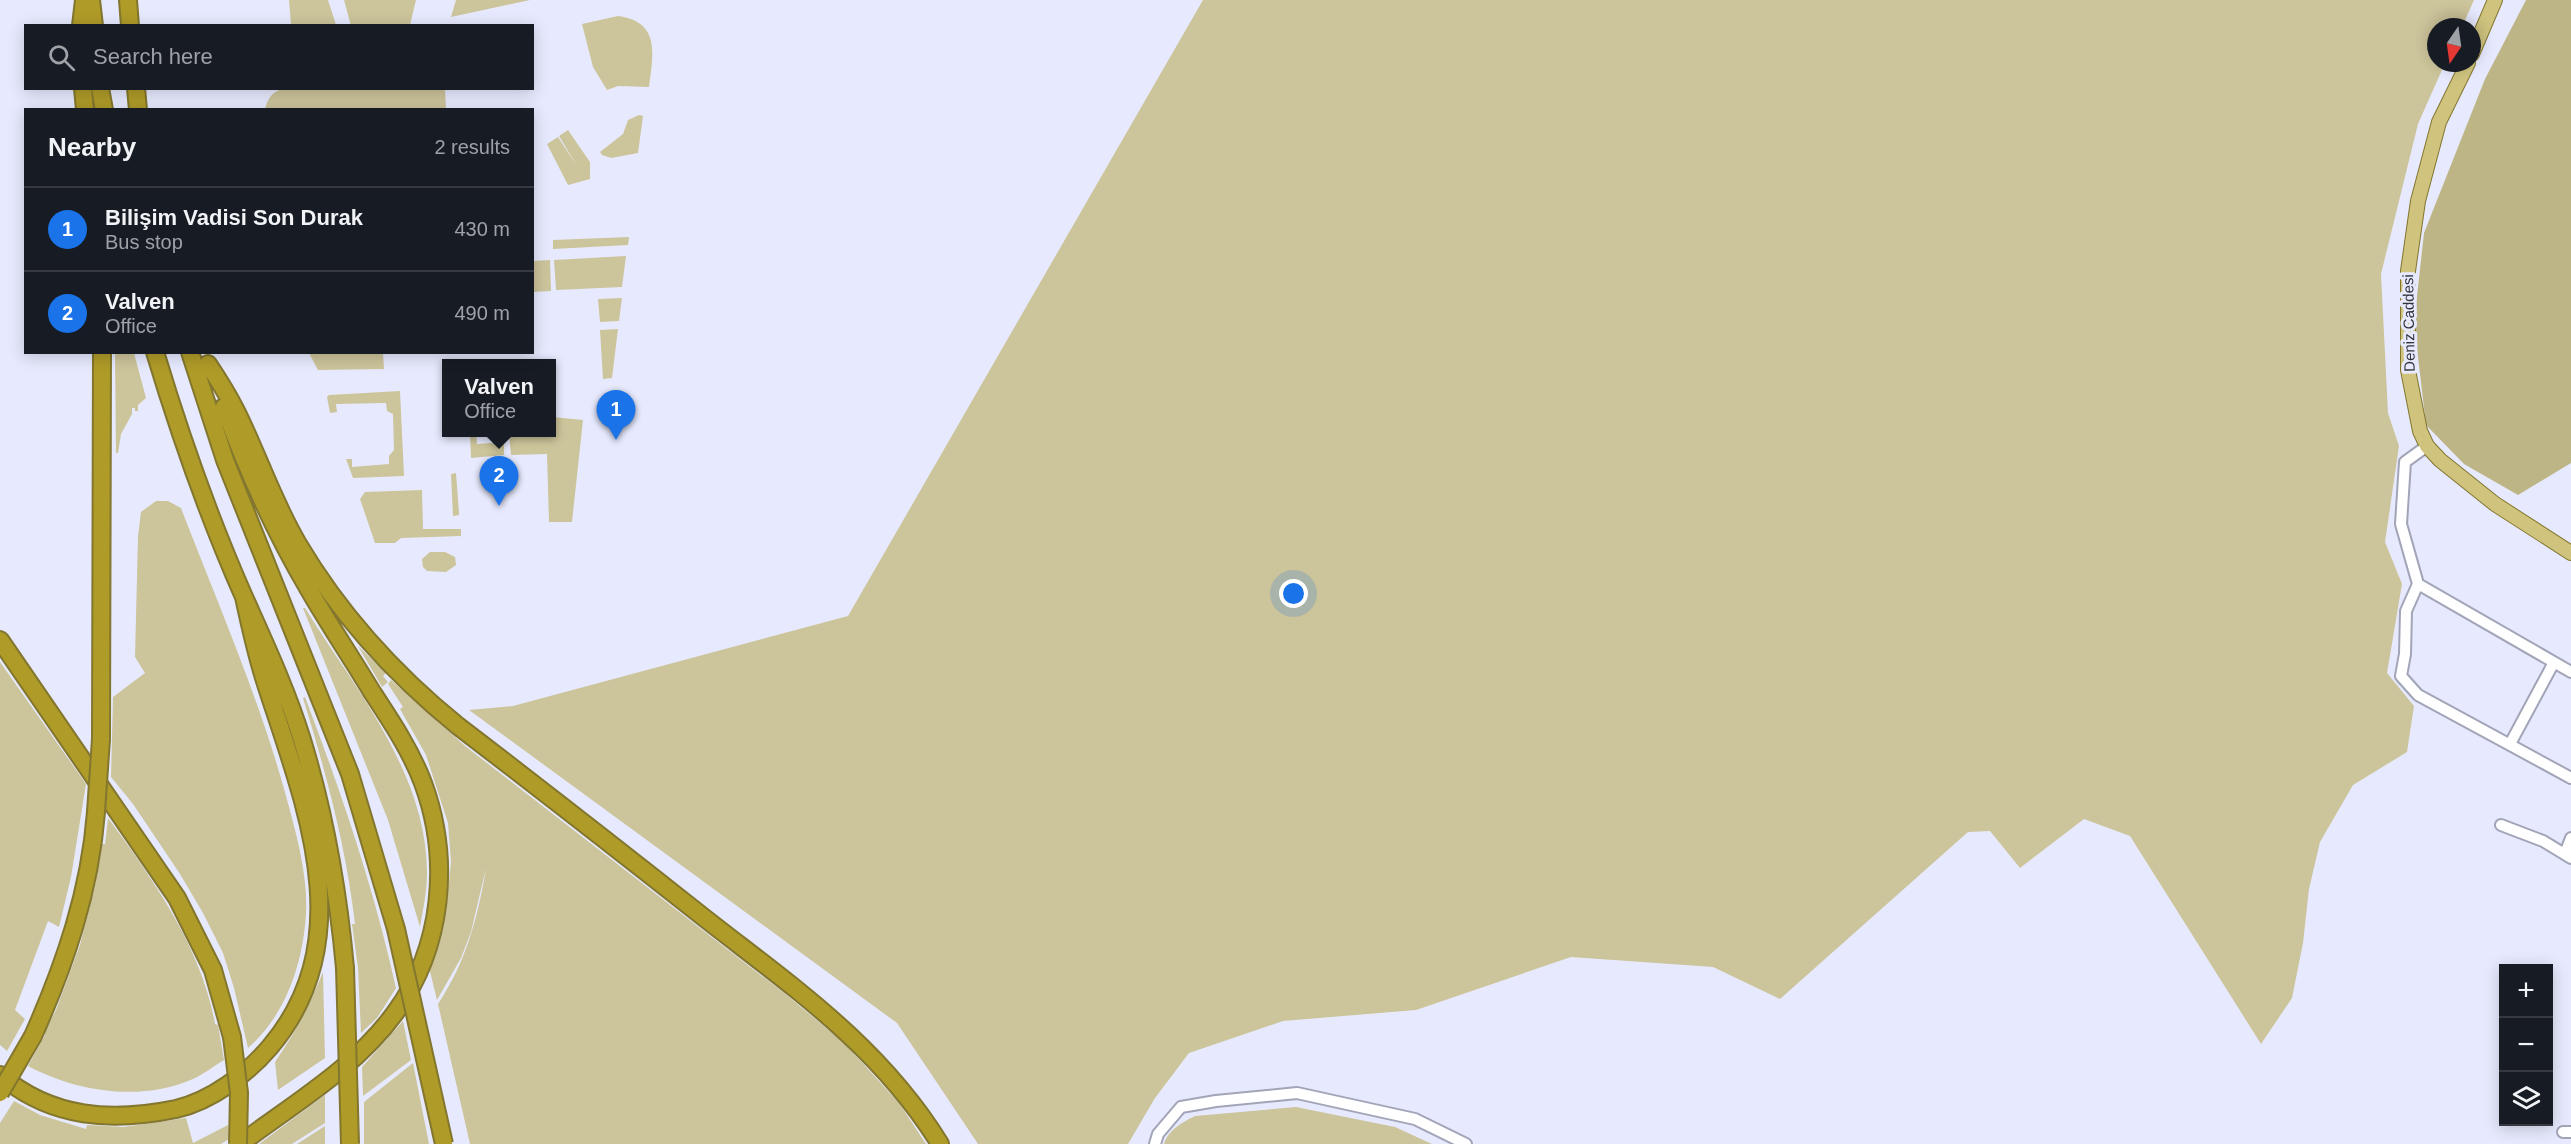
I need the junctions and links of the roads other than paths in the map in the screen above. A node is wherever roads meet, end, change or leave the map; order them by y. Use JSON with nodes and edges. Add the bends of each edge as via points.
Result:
{"nodes":[{"id":1,"x":84,"y":0,"type":"edge"},
{"id":2,"x":92,"y":0,"type":"edge"},
{"id":3,"x":128,"y":0,"type":"edge"},
{"id":4,"x":2495,"y":0,"type":"edge"},
{"id":5,"x":81,"y":24,"type":"edge"},
{"id":6,"x":94,"y":24,"type":"edge"},
{"id":7,"x":130,"y":24,"type":"edge"},
{"id":8,"x":2481,"y":33,"type":"edge"},
{"id":9,"x":2464,"y":72,"type":"edge"},
{"id":10,"x":83,"y":90,"type":"edge"},
{"id":11,"x":100,"y":90,"type":"edge"},
{"id":12,"x":136,"y":90,"type":"edge"},
{"id":13,"x":85,"y":108,"type":"edge"},
{"id":14,"x":104,"y":108,"type":"edge"},
{"id":15,"x":138,"y":108,"type":"edge"},
{"id":16,"x":102,"y":354,"type":"edge"},
{"id":17,"x":157,"y":354,"type":"edge"},
{"id":18,"x":191,"y":354,"type":"edge"},
{"id":19,"x":207,"y":358,"type":"edge"},
{"id":20,"x":2427,"y":446,"type":"junction"},
{"id":21,"x":2571,"y":553,"type":"edge"},
{"id":22,"x":2418,"y":584,"type":"junction"},
{"id":23,"x":244,"y":597,"type":"junction"},
{"id":24,"x":0,"y":640,"type":"edge"},
{"id":25,"x":2553,"y":664,"type":"junction"},
{"id":26,"x":2571,"y":672,"type":"edge"},
{"id":27,"x":2510,"y":744,"type":"junction"},
{"id":28,"x":2571,"y":778,"type":"edge"},
{"id":29,"x":2501,"y":825,"type":"dead end"},
{"id":30,"x":2571,"y":838,"type":"edge"},
{"id":31,"x":2568,"y":856,"type":"edge"},
{"id":32,"x":0,"y":1075,"type":"edge"},
{"id":33,"x":0,"y":1093,"type":"edge"},
{"id":34,"x":239,"y":1144,"type":"edge"},
{"id":35,"x":350,"y":1144,"type":"edge"},
{"id":36,"x":444,"y":1144,"type":"edge"},
{"id":37,"x":940,"y":1144,"type":"edge"},
{"id":38,"x":1155,"y":1144,"type":"edge"},
{"id":39,"x":1466,"y":1144,"type":"edge"}],
"edges":[{"from":1,"to":5,"type":"highway"},
{"from":2,"to":6,"type":"highway"},
{"from":3,"to":7,"type":"highway"},
{"from":4,"to":8,"type":"main road"},
{"from":9,"to":20,"type":"main road","name":"Deniz Caddesi","via":[[2439,123],[2418,201],[2408,271],[2408,370],[2420,431]]},
{"from":10,"to":13,"type":"highway"},
{"from":11,"to":14,"type":"highway"},
{"from":12,"to":15,"type":"highway"},
{"from":16,"to":33,"type":"highway","bridge":true,"via":[[101,739],[92,852],[80,910],[55,985],[33,1036]]},
{"from":17,"to":23,"type":"highway","via":[[202,492]]},
{"from":18,"to":36,"type":"highway","bridge":true,"via":[[229,470],[350,774],[396,928]]},
{"from":19,"to":34,"type":"highway","via":[[249,472],[286,549],[412,760],[431,812],[440,860],[432,933],[414,984],[395,1013],[336,1073]]},
{"from":19,"to":37,"type":"highway","via":[[235,408],[298,543],[332,596],[369,642],[411,686],[479,742],[827,1013],[900,1087]]},
{"from":20,"to":21,"type":"main road","name":"Deniz Caddesi","via":[[2495,504]]},
{"from":20,"to":22,"type":"street","via":[[2405,462],[2401,524]]},
{"from":22,"to":25,"type":"street"},
{"from":22,"to":27,"type":"street","via":[[2406,611],[2401,676],[2418,695]]},
{"from":23,"to":32,"type":"highway","via":[[307,815],[317,869],[319,941],[310,978],[294,1014],[264,1054],[224,1087],[182,1107],[152,1114],[110,1117],[57,1107]]},
{"from":23,"to":35,"type":"highway","bridge":true,"via":[[275,665],[312,775],[335,875],[345,969]]},
{"from":24,"to":34,"type":"highway","bridge":true,"via":[[177,898],[213,970],[232,1037],[239,1093]]},
{"from":25,"to":26,"type":"street"},
{"from":25,"to":27,"type":"street"},
{"from":27,"to":28,"type":"street"},
{"from":29,"to":31,"type":"street","via":[[2543,841]]},
{"from":30,"to":31,"type":"street"},
{"from":38,"to":39,"type":"street","via":[[1158,1134],[1181,1107],[1297,1093],[1415,1119]]}]}
